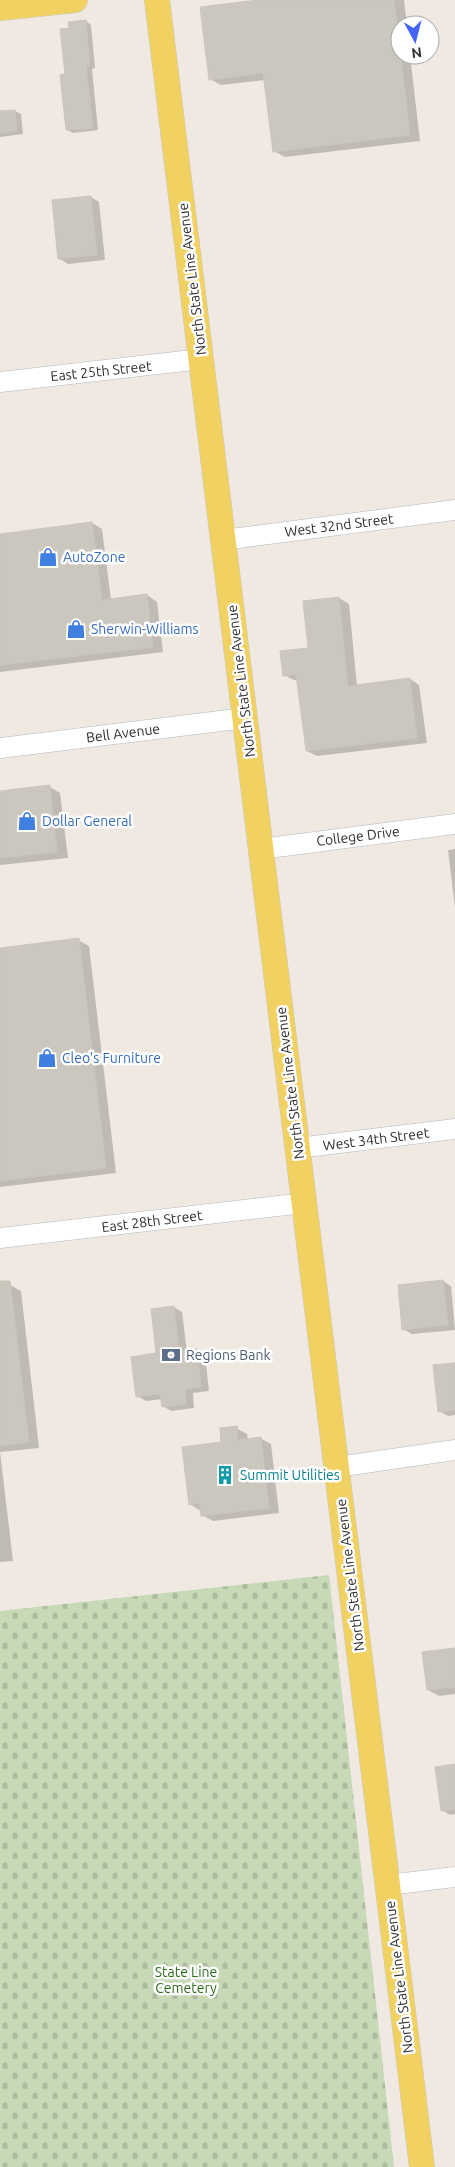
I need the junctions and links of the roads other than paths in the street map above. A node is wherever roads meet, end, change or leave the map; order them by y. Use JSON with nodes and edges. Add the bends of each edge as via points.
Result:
{"nodes":[{"id":1,"x":75,"y":0,"type":"edge"},
{"id":2,"x":157,"y":0,"type":"edge"},
{"id":3,"x":0,"y":8,"type":"edge"},
{"id":4,"x":201,"y":359,"type":"junction"},
{"id":5,"x":0,"y":382,"type":"edge"},
{"id":6,"x":455,"y":510,"type":"edge"},
{"id":7,"x":223,"y":540,"type":"junction"},
{"id":8,"x":245,"y":718,"type":"junction"},
{"id":9,"x":0,"y":748,"type":"edge"},
{"id":10,"x":455,"y":824,"type":"edge"},
{"id":11,"x":261,"y":849,"type":"junction"},
{"id":12,"x":455,"y":1129,"type":"edge"},
{"id":13,"x":298,"y":1148,"type":"junction"},
{"id":14,"x":304,"y":1203,"type":"junction"},
{"id":15,"x":0,"y":1238,"type":"edge"},
{"id":16,"x":455,"y":1450,"type":"edge"},
{"id":17,"x":336,"y":1466,"type":"junction"},
{"id":18,"x":455,"y":1877,"type":"edge"},
{"id":19,"x":388,"y":1886,"type":"junction"},
{"id":20,"x":422,"y":2167,"type":"edge"}],
"edges":[{"from":1,"to":3,"type":"main road"},
{"from":2,"to":4,"type":"main road","name":"North State Line Avenue"},
{"from":4,"to":5,"type":"street","name":"East 25th Street"},
{"from":4,"to":7,"type":"main road","name":"North State Line Avenue"},
{"from":6,"to":7,"type":"street","name":"West 32nd Street"},
{"from":7,"to":8,"type":"main road","name":"North State Line Avenue"},
{"from":8,"to":9,"type":"street","name":"Bell Avenue"},
{"from":8,"to":11,"type":"main road","name":"North State Line Avenue"},
{"from":10,"to":11,"type":"street","name":"College Drive"},
{"from":11,"to":13,"type":"main road","name":"North State Line Avenue"},
{"from":12,"to":13,"type":"street","name":"West 34th Street"},
{"from":13,"to":14,"type":"main road","name":"North State Line Avenue"},
{"from":14,"to":15,"type":"street","name":"East 28th Street"},
{"from":14,"to":17,"type":"main road","name":"North State Line Avenue"},
{"from":16,"to":17,"type":"street"},
{"from":17,"to":19,"type":"main road","name":"North State Line Avenue"},
{"from":18,"to":19,"type":"street"},
{"from":19,"to":20,"type":"main road","name":"North State Line Avenue"}]}
